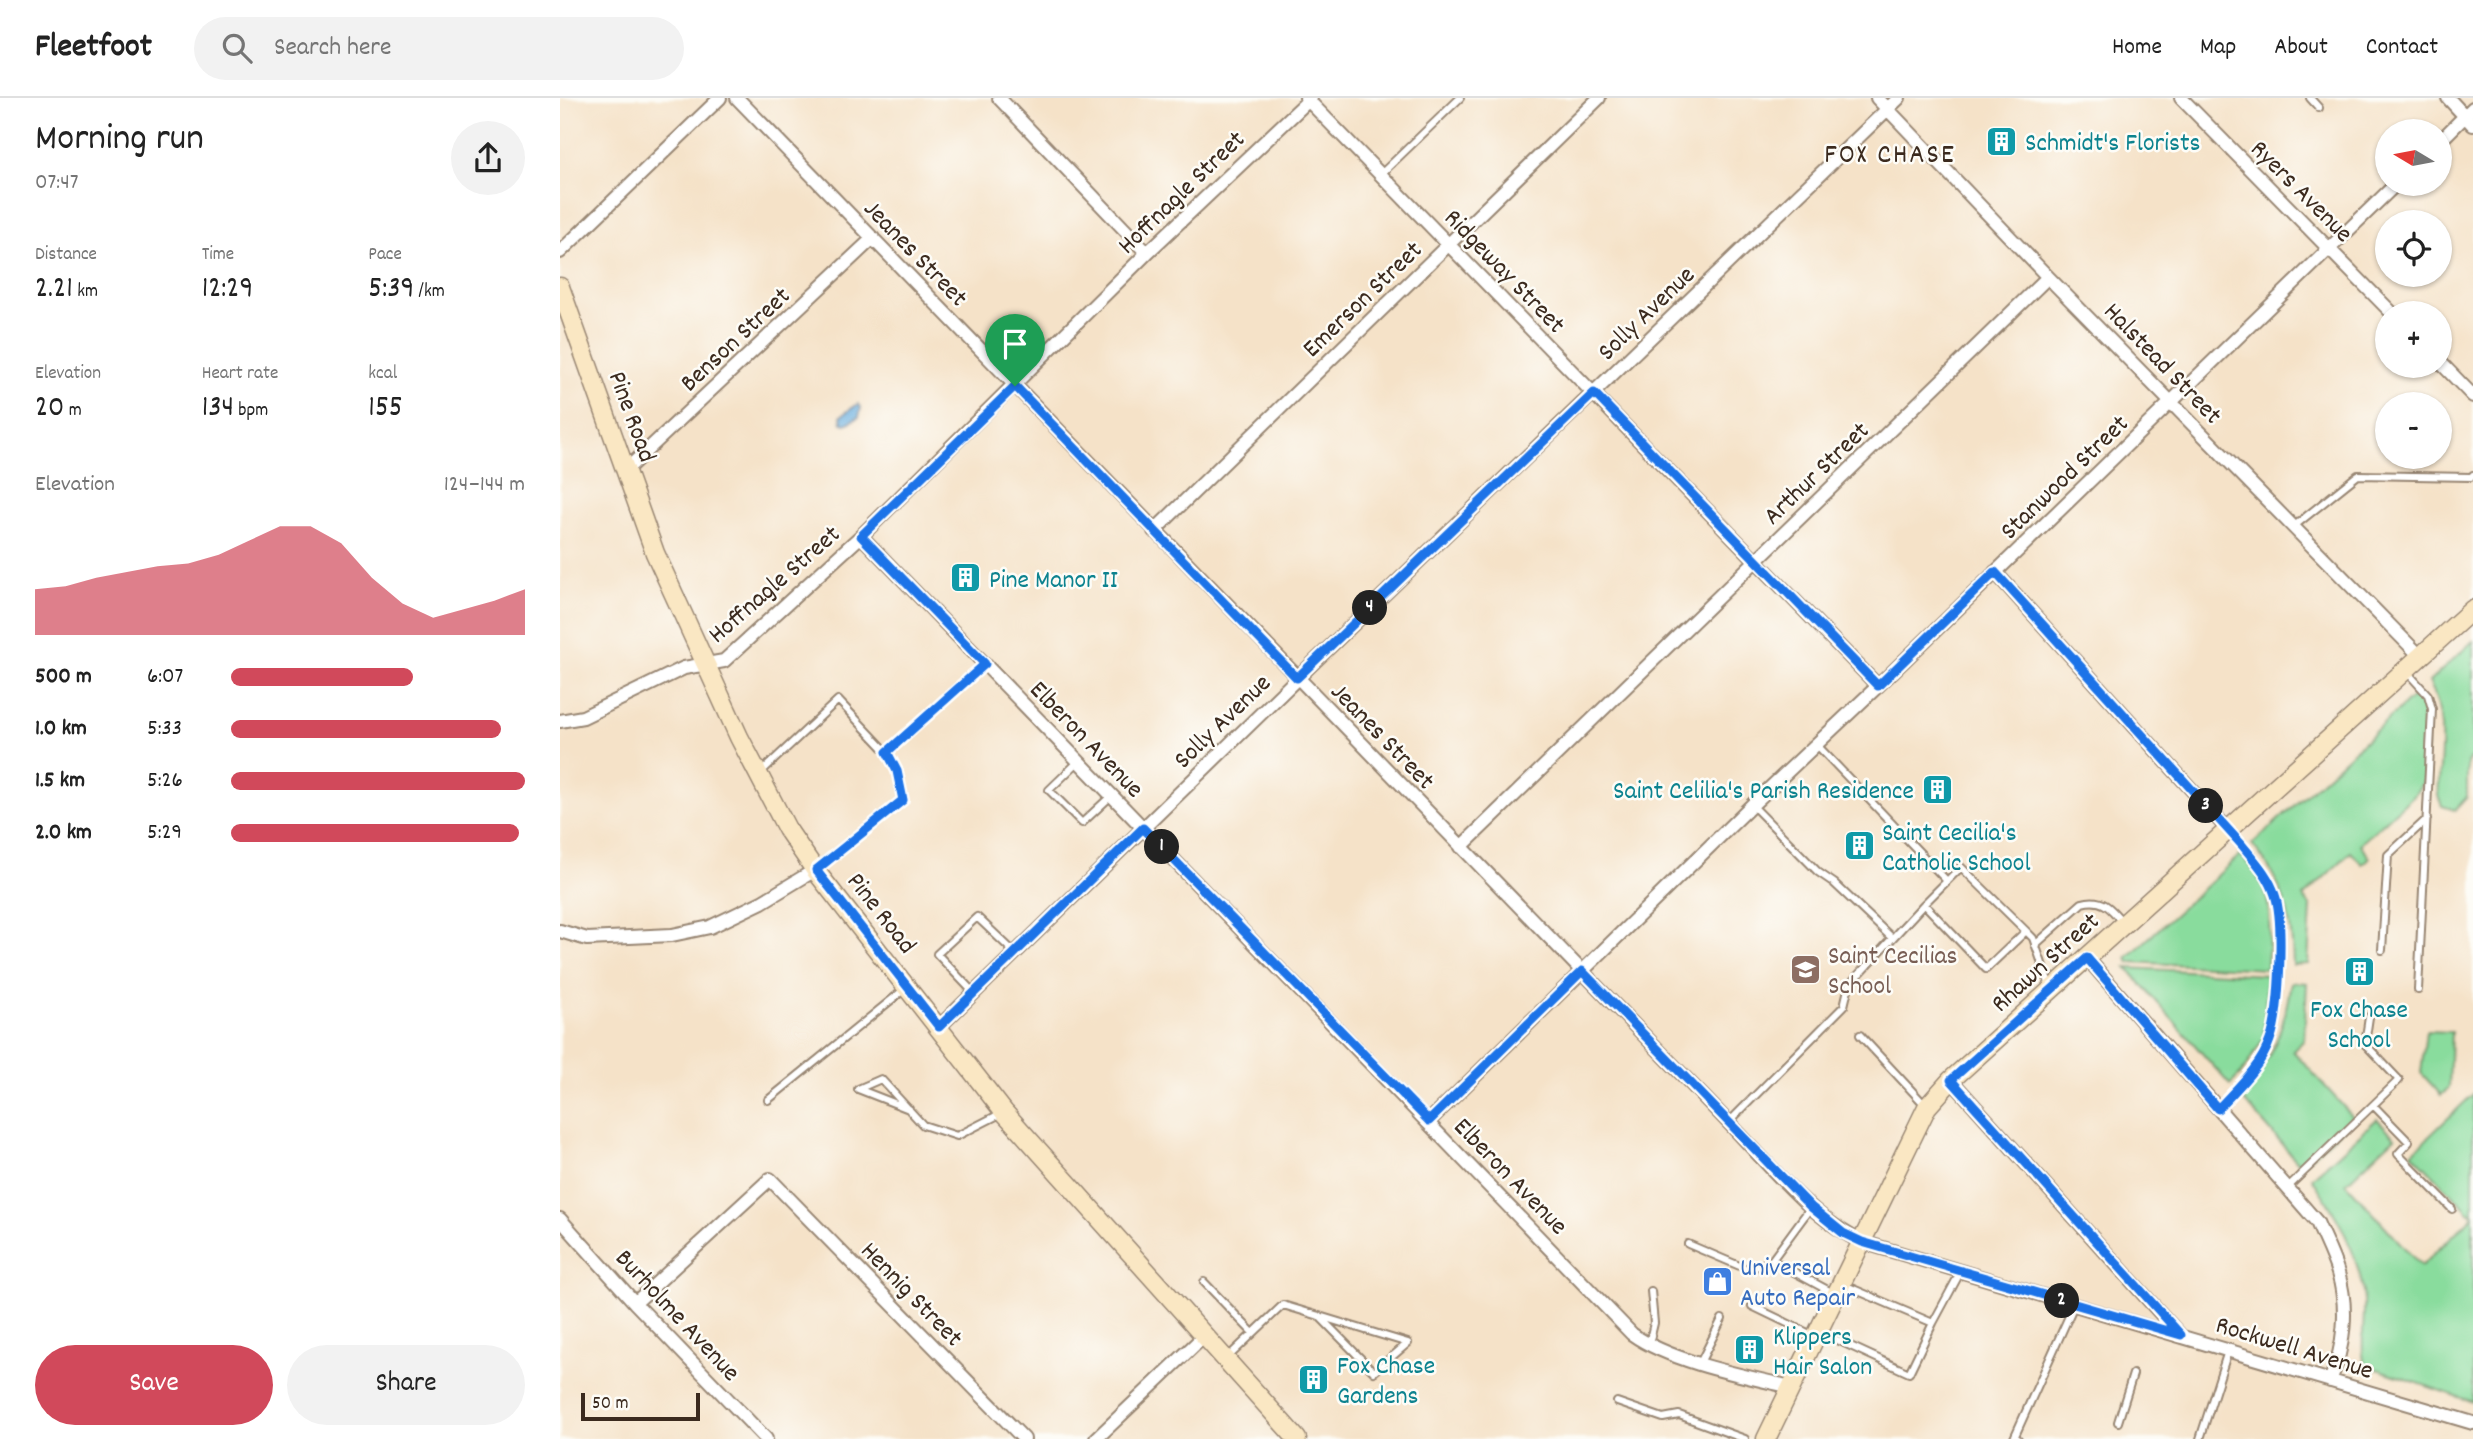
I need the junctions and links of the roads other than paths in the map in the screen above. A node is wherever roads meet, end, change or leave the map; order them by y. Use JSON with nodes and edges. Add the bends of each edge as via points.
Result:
{"nodes":[{"id":1,"x":720,"y":98,"type":"edge"},
{"id":2,"x":737,"y":98,"type":"edge"},
{"id":3,"x":999,"y":98,"type":"edge"},
{"id":4,"x":1460,"y":98,"type":"edge"},
{"id":5,"x":1599,"y":98,"type":"edge"},
{"id":6,"x":1877,"y":98,"type":"edge"},
{"id":7,"x":1899,"y":98,"type":"edge"},
{"id":8,"x":2181,"y":98,"type":"edge"},
{"id":9,"x":2310,"y":98,"type":"edge"},
{"id":10,"x":2448,"y":98,"type":"edge"},
{"id":11,"x":1308,"y":99,"type":"edge"},
{"id":12,"x":2319,"y":108,"type":"dead end"},
{"id":13,"x":1888,"y":109,"type":"junction"},
{"id":14,"x":2470,"y":116,"type":"edge"},
{"id":15,"x":2452,"y":131,"type":"edge"},
{"id":16,"x":1380,"y":175,"type":"junction"},
{"id":17,"x":2384,"y":196,"type":"edge"},
{"id":18,"x":873,"y":238,"type":"junction"},
{"id":19,"x":1449,"y":244,"type":"junction"},
{"id":20,"x":2329,"y":249,"type":"junction"},
{"id":21,"x":560,"y":252,"type":"edge"},
{"id":22,"x":1147,"y":253,"type":"junction"},
{"id":23,"x":2048,"y":277,"type":"junction"},
{"id":24,"x":560,"y":287,"type":"edge"},
{"id":25,"x":2380,"y":301,"type":"edge"},
{"id":26,"x":2452,"y":374,"type":"edge"},
{"id":27,"x":1015,"y":386,"type":"junction"},
{"id":28,"x":1594,"y":393,"type":"junction"},
{"id":29,"x":2473,"y":396,"type":"edge"},
{"id":30,"x":2172,"y":402,"type":"junction"},
{"id":31,"x":626,"y":470,"type":"junction"},
{"id":32,"x":2473,"y":475,"type":"edge"},
{"id":33,"x":2293,"y":527,"type":"junction"},
{"id":34,"x":1154,"y":531,"type":"junction"},
{"id":35,"x":861,"y":536,"type":"junction"},
{"id":36,"x":1757,"y":560,"type":"junction"},
{"id":37,"x":1995,"y":572,"type":"junction"},
{"id":38,"x":2473,"y":609,"type":"edge"},
{"id":39,"x":2421,"y":657,"type":"junction"},
{"id":40,"x":985,"y":664,"type":"junction"},
{"id":41,"x":705,"y":665,"type":"junction"},
{"id":42,"x":2406,"y":670,"type":"junction"},
{"id":43,"x":1297,"y":678,"type":"junction"},
{"id":44,"x":1878,"y":686,"type":"junction"},
{"id":45,"x":560,"y":721,"type":"edge"},
{"id":46,"x":1816,"y":744,"type":"junction"},
{"id":47,"x":887,"y":752,"type":"junction"},
{"id":48,"x":1079,"y":761,"type":"junction"},
{"id":49,"x":759,"y":775,"type":"junction"},
{"id":50,"x":1112,"y":795,"type":"junction"},
{"id":51,"x":1752,"y":805,"type":"junction"},
{"id":52,"x":2427,"y":819,"type":"junction"},
{"id":53,"x":1143,"y":828,"type":"junction"},
{"id":54,"x":2229,"y":831,"type":"junction"},
{"id":55,"x":1461,"y":846,"type":"junction"},
{"id":56,"x":816,"y":870,"type":"junction"},
{"id":57,"x":1947,"y":881,"type":"junction"},
{"id":58,"x":1924,"y":904,"type":"junction"},
{"id":59,"x":2124,"y":924,"type":"junction"},
{"id":60,"x":560,"y":931,"type":"edge"},
{"id":61,"x":2026,"y":931,"type":"junction"},
{"id":62,"x":1892,"y":938,"type":"junction"},
{"id":63,"x":2035,"y":946,"type":"junction"},
{"id":64,"x":2382,"y":950,"type":"dead end"},
{"id":65,"x":1016,"y":953,"type":"junction"},
{"id":66,"x":2087,"y":958,"type":"junction"},
{"id":67,"x":1582,"y":971,"type":"junction"},
{"id":68,"x":908,"y":987,"type":"junction"},
{"id":69,"x":2051,"y":990,"type":"junction"},
{"id":70,"x":2418,"y":990,"type":"dead end"},
{"id":71,"x":974,"y":993,"type":"junction"},
{"id":72,"x":2369,"y":1017,"type":"dead end"},
{"id":73,"x":939,"y":1027,"type":"junction"},
{"id":74,"x":1860,"y":1035,"type":"dead end"},
{"id":75,"x":1951,"y":1080,"type":"junction"},
{"id":76,"x":768,"y":1100,"type":"dead end"},
{"id":77,"x":2374,"y":1106,"type":"junction"},
{"id":78,"x":1927,"y":1107,"type":"junction"},
{"id":79,"x":909,"y":1109,"type":"junction"},
{"id":80,"x":2218,"y":1109,"type":"junction"},
{"id":81,"x":1004,"y":1112,"type":"junction"},
{"id":82,"x":1429,"y":1121,"type":"junction"},
{"id":83,"x":1729,"y":1123,"type":"junction"},
{"id":84,"x":2288,"y":1187,"type":"junction"},
{"id":85,"x":1811,"y":1207,"type":"junction"},
{"id":86,"x":2452,"y":1209,"type":"dead end"},
{"id":87,"x":560,"y":1219,"type":"edge"},
{"id":88,"x":1862,"y":1242,"type":"junction"},
{"id":89,"x":1688,"y":1244,"type":"dead end"},
{"id":90,"x":1772,"y":1261,"type":"junction"},
{"id":91,"x":1961,"y":1271,"type":"junction"},
{"id":92,"x":1204,"y":1282,"type":"dead end"},
{"id":93,"x":1839,"y":1290,"type":"junction"},
{"id":94,"x":1651,"y":1291,"type":"dead end"},
{"id":95,"x":635,"y":1303,"type":"junction"},
{"id":96,"x":2074,"y":1305,"type":"junction"},
{"id":97,"x":1752,"y":1306,"type":"dead end"},
{"id":98,"x":1319,"y":1316,"type":"junction"},
{"id":99,"x":1722,"y":1319,"type":"dead end"},
{"id":100,"x":1933,"y":1323,"type":"junction"},
{"id":101,"x":1253,"y":1333,"type":"junction"},
{"id":102,"x":1817,"y":1334,"type":"junction"},
{"id":103,"x":2181,"y":1335,"type":"junction"},
{"id":104,"x":1204,"y":1336,"type":"junction"},
{"id":105,"x":1648,"y":1346,"type":"junction"},
{"id":106,"x":2228,"y":1350,"type":"junction"},
{"id":107,"x":1225,"y":1359,"type":"junction"},
{"id":108,"x":1700,"y":1363,"type":"junction"},
{"id":109,"x":2133,"y":1374,"type":"dead end"},
{"id":110,"x":2330,"y":1381,"type":"junction"},
{"id":111,"x":1791,"y":1387,"type":"junction"},
{"id":112,"x":1617,"y":1402,"type":"dead end"},
{"id":113,"x":2118,"y":1422,"type":"dead end"},
{"id":114,"x":2473,"y":1423,"type":"edge"},
{"id":115,"x":766,"y":1439,"type":"edge"},
{"id":116,"x":1024,"y":1439,"type":"edge"},
{"id":117,"x":1096,"y":1439,"type":"edge"},
{"id":118,"x":1297,"y":1439,"type":"edge"},
{"id":119,"x":1745,"y":1439,"type":"edge"},
{"id":120,"x":1766,"y":1439,"type":"edge"},
{"id":121,"x":2018,"y":1439,"type":"edge"},
{"id":122,"x":2200,"y":1439,"type":"edge"}],
"edges":[{"from":1,"to":21,"type":"street"},
{"from":2,"to":18,"type":"street","name":"Jeanes Street"},
{"from":3,"to":22,"type":"street"},
{"from":4,"to":16,"type":"lane"},
{"from":5,"to":19,"type":"street","name":"Emerson Street"},
{"from":6,"to":13,"type":"street","name":"Halstead Street"},
{"from":7,"to":13,"type":"street","name":"Solly Avenue"},
{"from":8,"to":20,"type":"street","name":"Ryers Avenue"},
{"from":9,"to":12,"type":"lane"},
{"from":10,"to":14,"type":"street"},
{"from":11,"to":16,"type":"street","name":"Ridgeway Street"},
{"from":11,"to":22,"type":"street","name":"Hoffnagle Street"},
{"from":13,"to":23,"type":"street","name":"Halstead Street"},
{"from":13,"to":28,"type":"street","name":"Solly Avenue"},
{"from":14,"to":15,"type":"street"},
{"from":16,"to":19,"type":"street","name":"Ridgeway Street"},
{"from":17,"to":20,"type":"street","name":"Stanwood Street"},
{"from":18,"to":27,"type":"street","name":"Jeanes Street"},
{"from":18,"to":31,"type":"street","name":"Benson Street"},
{"from":19,"to":28,"type":"street","name":"Ridgeway Street"},
{"from":19,"to":34,"type":"street","name":"Emerson Street"},
{"from":20,"to":25,"type":"street","name":"Ryers Avenue"},
{"from":20,"to":30,"type":"street","name":"Stanwood Street"},
{"from":22,"to":27,"type":"street","name":"Hoffnagle Street"},
{"from":23,"to":30,"type":"street","name":"Halstead Street"},
{"from":23,"to":36,"type":"street","name":"Arthur Street"},
{"from":24,"to":31,"type":"street","name":"Pine Road"},
{"from":26,"to":29,"type":"street"},
{"from":27,"to":34,"type":"street","name":"Jeanes Street"},
{"from":27,"to":35,"type":"street","name":"Hoffnagle Street"},
{"from":28,"to":36,"type":"street","name":"Ridgeway Street"},
{"from":28,"to":43,"type":"street","name":"Solly Avenue"},
{"from":30,"to":33,"type":"street","name":"Halstead Street"},
{"from":30,"to":37,"type":"street","name":"Stanwood Street"},
{"from":31,"to":41,"type":"street","name":"Pine Road","via":[[655,554]]},
{"from":32,"to":33,"type":"lane","via":[[2358,475]]},
{"from":33,"to":39,"type":"street","name":"Halstead Street"},
{"from":34,"to":43,"type":"street","name":"Jeanes Street"},
{"from":35,"to":40,"type":"street","name":"Elberon Avenue"},
{"from":35,"to":41,"type":"street","name":"Hoffnagle Street","via":[[724,661]]},
{"from":36,"to":44,"type":"street","name":"Ridgeway Street"},
{"from":36,"to":55,"type":"street","name":"Arthur Street"},
{"from":37,"to":44,"type":"street","name":"Stanwood Street"},
{"from":37,"to":54,"type":"street"},
{"from":38,"to":39,"type":"street","name":"Rhawn Street"},
{"from":39,"to":42,"type":"street","name":"Rhawn Street"},
{"from":40,"to":47,"type":"lane"},
{"from":40,"to":48,"type":"street","name":"Elberon Avenue"},
{"from":41,"to":45,"type":"street","name":"Hoffnagle Street","via":[[684,668],[583,717]]},
{"from":41,"to":49,"type":"street","name":"Pine Road"},
{"from":42,"to":52,"type":"lane","via":[[2428,695],[2432,709]]},
{"from":42,"to":54,"type":"street","name":"Rhawn Street"},
{"from":43,"to":53,"type":"street","name":"Solly Avenue"},
{"from":43,"to":55,"type":"street","name":"Jeanes Street"},
{"from":44,"to":46,"type":"street","name":"Stanwood Street"},
{"from":46,"to":51,"type":"street","name":"Stanwood Street"},
{"from":46,"to":57,"type":"lane"},
{"from":47,"to":49,"type":"lane","via":[[838,700]]},
{"from":47,"to":56,"type":"lane","via":[[903,800]]},
{"from":48,"to":50,"type":"street","name":"Elberon Avenue"},
{"from":48,"to":50,"type":"lane","via":[[1049,790],[1082,823]]},
{"from":49,"to":56,"type":"street","name":"Pine Road","via":[[787,829]]},
{"from":50,"to":53,"type":"street","name":"Elberon Avenue"},
{"from":51,"to":62,"type":"lane"},
{"from":51,"to":67,"type":"street","name":"Stanwood Street"},
{"from":52,"to":64,"type":"lane","via":[[2388,855]]},
{"from":52,"to":70,"type":"lane"},
{"from":53,"to":65,"type":"street","name":"Solly Avenue"},
{"from":53,"to":82,"type":"street","name":"Elberon Avenue"},
{"from":54,"to":59,"type":"street","name":"Rhawn Street"},
{"from":54,"to":80,"type":"lane","via":[[2267,876],[2280,926],[2276,1017],[2270,1040],[2261,1059]]},
{"from":55,"to":67,"type":"street","name":"Jeanes Street"},
{"from":56,"to":60,"type":"street","via":[[710,928],[587,939]]},
{"from":56,"to":68,"type":"street","name":"Pine Road"},
{"from":57,"to":58,"type":"lane"},
{"from":57,"to":61,"type":"lane","via":[[1961,867]]},
{"from":58,"to":61,"type":"lane","via":[[1986,969]]},
{"from":58,"to":62,"type":"lane"},
{"from":59,"to":63,"type":"lane","via":[[2100,901],[2089,901]]},
{"from":59,"to":66,"type":"street","name":"Rhawn Street"},
{"from":61,"to":63,"type":"lane"},
{"from":62,"to":83,"type":"lane","via":[[1849,985],[1844,1006]]},
{"from":63,"to":69,"type":"lane"},
{"from":65,"to":71,"type":"street","name":"Solly Avenue"},
{"from":65,"to":71,"type":"lane","via":[[977,917],[937,954]]},
{"from":66,"to":69,"type":"street","name":"Rhawn Street"},
{"from":66,"to":80,"type":"street"},
{"from":67,"to":82,"type":"street","name":"Stanwood Street"},
{"from":67,"to":83,"type":"street","name":"Jeanes Street"},
{"from":68,"to":73,"type":"street","name":"Pine Road"},
{"from":68,"to":76,"type":"lane"},
{"from":69,"to":75,"type":"street","name":"Rhawn Street"},
{"from":71,"to":73,"type":"street","name":"Solly Avenue"},
{"from":72,"to":77,"type":"lane","via":[[2365,1044],[2399,1080]]},
{"from":73,"to":81,"type":"street","name":"Pine Road"},
{"from":74,"to":78,"type":"lane"},
{"from":75,"to":78,"type":"street","name":"Rhawn Street"},
{"from":75,"to":103,"type":"street"},
{"from":77,"to":84,"type":"lane"},
{"from":77,"to":86,"type":"lane","via":[[2409,1142],[2398,1154]]},
{"from":78,"to":88,"type":"street","name":"Rhawn Street"},
{"from":79,"to":79,"type":"lane","via":[[881,1079],[858,1090],[871,1094]]},
{"from":79,"to":81,"type":"lane","via":[[923,1125],[957,1136]]},
{"from":80,"to":84,"type":"street"},
{"from":81,"to":104,"type":"street","name":"Pine Road"},
{"from":82,"to":105,"type":"street","name":"Elberon Avenue"},
{"from":83,"to":85,"type":"street","name":"Jeanes Street"},
{"from":84,"to":110,"type":"street","via":[[2317,1222],[2339,1274],[2343,1344]]},
{"from":85,"to":88,"type":"street","name":"Jeanes Street"},
{"from":85,"to":90,"type":"lane"},
{"from":87,"to":95,"type":"street","name":"Burholme Avenue"},
{"from":88,"to":91,"type":"street","name":"Rockwell Avenue"},
{"from":88,"to":93,"type":"street","name":"Rhawn Street"},
{"from":89,"to":90,"type":"lane","via":[[1749,1270]]},
{"from":90,"to":93,"type":"lane"},
{"from":91,"to":96,"type":"street","name":"Rockwell Avenue"},
{"from":91,"to":100,"type":"lane"},
{"from":92,"to":101,"type":"lane"},
{"from":93,"to":100,"type":"lane"},
{"from":93,"to":102,"type":"street","name":"Rhawn Street"},
{"from":94,"to":105,"type":"lane","via":[[1654,1323]]},
{"from":95,"to":115,"type":"street","name":"Burholme Avenue"},
{"from":95,"to":116,"type":"street","name":"Hennig Street","via":[[770,1179]]},
{"from":96,"to":103,"type":"street","name":"Rockwell Avenue"},
{"from":96,"to":121,"type":"lane","via":[[2014,1438]]},
{"from":97,"to":102,"type":"lane"},
{"from":98,"to":98,"type":"lane","via":[[1395,1339],[1408,1343],[1374,1372]]},
{"from":98,"to":101,"type":"lane","via":[[1283,1305]]},
{"from":99,"to":108,"type":"lane"},
{"from":100,"to":102,"type":"lane","via":[[1909,1373]]},
{"from":101,"to":107,"type":"lane"},
{"from":102,"to":111,"type":"street","name":"Rhawn Street"},
{"from":103,"to":106,"type":"street","name":"Rockwell Avenue"},
{"from":104,"to":107,"type":"street","name":"Pine Road"},
{"from":104,"to":117,"type":"street"},
{"from":105,"to":108,"type":"street","name":"Elberon Avenue"},
{"from":106,"to":110,"type":"street","name":"Rockwell Avenue"},
{"from":106,"to":122,"type":"lane"},
{"from":107,"to":118,"type":"street","name":"Pine Road"},
{"from":108,"to":111,"type":"street","name":"Elberon Avenue"},
{"from":109,"to":113,"type":"lane"},
{"from":110,"to":114,"type":"street","name":"Rockwell Avenue"},
{"from":111,"to":120,"type":"street","name":"Rhawn Street"},
{"from":112,"to":119,"type":"lane","via":[[1663,1418],[1679,1415]]}]}
